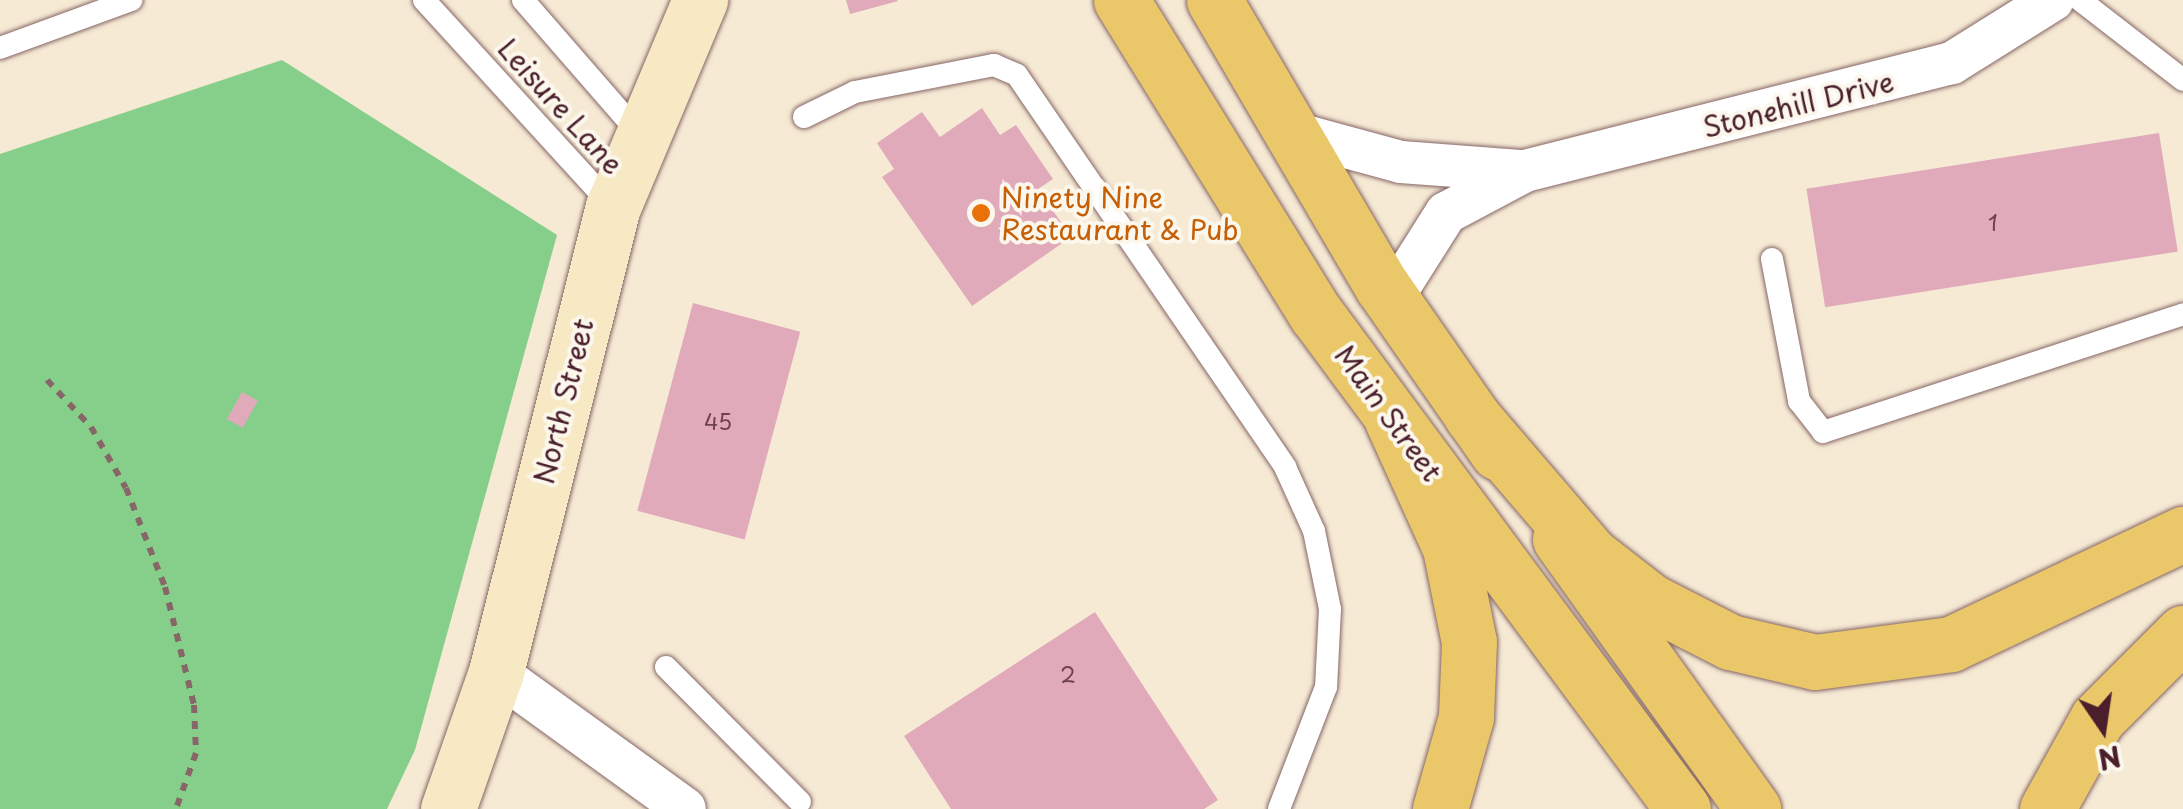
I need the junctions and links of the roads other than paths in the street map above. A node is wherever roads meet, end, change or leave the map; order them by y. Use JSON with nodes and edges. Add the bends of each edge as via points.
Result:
{"nodes":[{"id":1,"x":131,"y":0,"type":"edge"},
{"id":2,"x":424,"y":0,"type":"edge"},
{"id":3,"x":524,"y":0,"type":"edge"},
{"id":4,"x":700,"y":0,"type":"edge"},
{"id":5,"x":1121,"y":0,"type":"edge"},
{"id":6,"x":1214,"y":0,"type":"edge"},
{"id":7,"x":2054,"y":0,"type":"edge"},
{"id":8,"x":2080,"y":0,"type":"edge"},
{"id":9,"x":0,"y":48,"type":"edge"},
{"id":10,"x":2183,"y":80,"type":"edge"},
{"id":11,"x":804,"y":117,"type":"dead end"},
{"id":12,"x":637,"y":131,"type":"junction"},
{"id":13,"x":1287,"y":131,"type":"junction"},
{"id":14,"x":1525,"y":170,"type":"junction"},
{"id":15,"x":612,"y":207,"type":"junction"},
{"id":16,"x":1772,"y":259,"type":"dead end"},
{"id":17,"x":1391,"y":300,"type":"junction"},
{"id":18,"x":2183,"y":314,"type":"edge"},
{"id":19,"x":1471,"y":415,"type":"junction"},
{"id":20,"x":1392,"y":420,"type":"junction"},
{"id":21,"x":2183,"y":534,"type":"edge"},
{"id":22,"x":2183,"y":633,"type":"edge"},
{"id":23,"x":666,"y":667,"type":"dead end"},
{"id":24,"x":496,"y":672,"type":"junction"},
{"id":25,"x":800,"y":802,"type":"dead end"},
{"id":26,"x":448,"y":809,"type":"edge"},
{"id":27,"x":685,"y":809,"type":"edge"},
{"id":28,"x":1280,"y":809,"type":"edge"},
{"id":29,"x":1440,"y":809,"type":"edge"},
{"id":30,"x":1683,"y":809,"type":"edge"},
{"id":31,"x":1753,"y":809,"type":"edge"},
{"id":32,"x":2047,"y":809,"type":"edge"}],
"edges":[{"from":1,"to":9,"type":"lane"},
{"from":2,"to":15,"type":"lane","name":"Leisure Lane"},
{"from":3,"to":12,"type":"lane","name":"Leisure Lane"},
{"from":4,"to":12,"type":"main road","name":"North Street"},
{"from":5,"to":20,"type":"main road","name":"Main Street","via":[[1239,201]]},
{"from":6,"to":13,"type":"main road"},
{"from":7,"to":14,"type":"street","name":"Stonehill Drive","via":[[1994,44],[1940,67]]},
{"from":8,"to":10,"type":"lane"},
{"from":11,"to":28,"type":"lane","via":[[855,92],[994,65],[1010,68],[1028,90],[1284,467],[1314,531],[1330,609],[1326,686]]},
{"from":12,"to":15,"type":"main road","name":"North Street"},
{"from":13,"to":14,"type":"street","name":"Stonehill Drive","via":[[1401,162]]},
{"from":13,"to":17,"type":"main road"},
{"from":14,"to":17,"type":"street","name":"Stonehill Drive","via":[[1446,214]]},
{"from":15,"to":24,"type":"main road","name":"North Street"},
{"from":16,"to":18,"type":"lane","via":[[1798,402],[1823,432]]},
{"from":17,"to":19,"type":"main road"},
{"from":19,"to":21,"type":"main road","via":[[1591,555],[1635,590],[1708,634],[1802,660],[1868,662],[1951,644]]},
{"from":19,"to":31,"type":"main road"},
{"from":20,"to":29,"type":"main road","via":[[1444,532],[1470,642],[1466,716]]},
{"from":20,"to":30,"type":"main road","name":"Main Street"},
{"from":22,"to":32,"type":"main road","via":[[2097,719]]},
{"from":23,"to":25,"type":"lane"},
{"from":24,"to":26,"type":"main road","name":"North Street"},
{"from":24,"to":27,"type":"street"}]}
